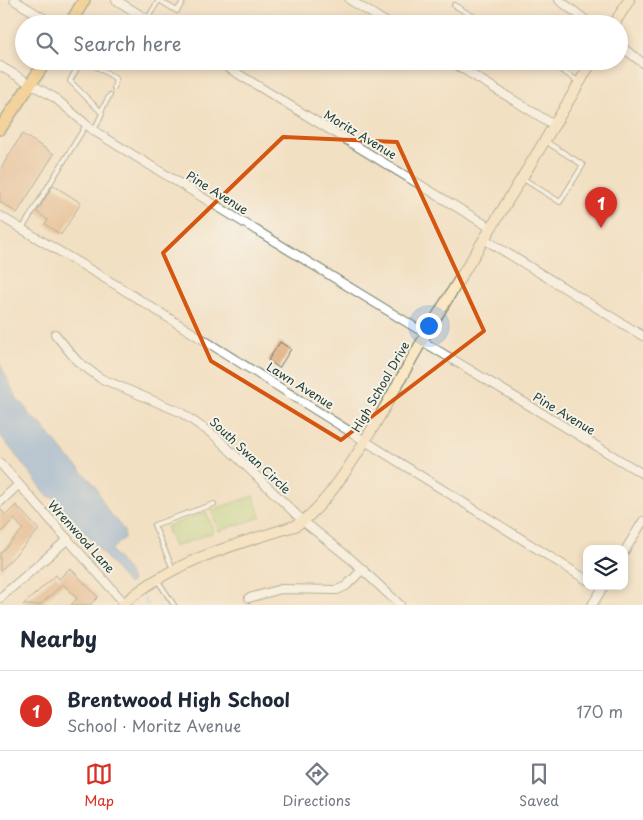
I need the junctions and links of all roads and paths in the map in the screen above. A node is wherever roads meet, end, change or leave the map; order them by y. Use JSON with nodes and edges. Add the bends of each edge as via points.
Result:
{"nodes":[{"id":1,"x":14,"y":0,"type":"edge"},
{"id":2,"x":83,"y":0,"type":"edge"},
{"id":3,"x":116,"y":0,"type":"edge"},
{"id":4,"x":159,"y":0,"type":"edge"},
{"id":5,"x":184,"y":0,"type":"edge"},
{"id":6,"x":350,"y":0,"type":"edge"},
{"id":7,"x":560,"y":0,"type":"edge"},
{"id":8,"x":629,"y":0,"type":"edge"},
{"id":9,"x":454,"y":5,"type":"dead end"},
{"id":10,"x":38,"y":15,"type":"edge"},
{"id":11,"x":75,"y":15,"type":"edge"},
{"id":12,"x":140,"y":15,"type":"edge"},
{"id":13,"x":150,"y":15,"type":"edge"},
{"id":14,"x":374,"y":15,"type":"edge"},
{"id":15,"x":471,"y":15,"type":"edge"},
{"id":16,"x":579,"y":15,"type":"edge"},
{"id":17,"x":620,"y":15,"type":"edge"},
{"id":18,"x":628,"y":52,"type":"edge"},
{"id":19,"x":643,"y":63,"type":"edge"},
{"id":20,"x":0,"y":66,"type":"edge"},
{"id":21,"x":40,"y":70,"type":"edge"},
{"id":22,"x":76,"y":70,"type":"edge"},
{"id":23,"x":103,"y":70,"type":"edge"},
{"id":24,"x":232,"y":70,"type":"edge"},
{"id":25,"x":465,"y":70,"type":"edge"},
{"id":26,"x":561,"y":70,"type":"edge"},
{"id":27,"x":587,"y":70,"type":"edge"},
{"id":28,"x":580,"y":82,"type":"junction"},
{"id":29,"x":31,"y":85,"type":"junction"},
{"id":30,"x":114,"y":88,"type":"dead end"},
{"id":31,"x":110,"y":95,"type":"dead end"},
{"id":32,"x":101,"y":111,"type":"junction"},
{"id":33,"x":86,"y":125,"type":"junction"},
{"id":34,"x":554,"y":125,"type":"junction"},
{"id":35,"x":0,"y":129,"type":"edge"},
{"id":36,"x":94,"y":131,"type":"junction"},
{"id":37,"x":544,"y":141,"type":"junction"},
{"id":38,"x":522,"y":178,"type":"junction"},
{"id":39,"x":0,"y":216,"type":"edge"},
{"id":40,"x":491,"y":228,"type":"junction"},
{"id":41,"x":22,"y":229,"type":"junction"},
{"id":42,"x":484,"y":239,"type":"junction"},
{"id":43,"x":54,"y":334,"type":"dead end"},
{"id":44,"x":643,"y":336,"type":"edge"},
{"id":45,"x":424,"y":338,"type":"junction"},
{"id":46,"x":364,"y":440,"type":"junction"},
{"id":47,"x":0,"y":463,"type":"edge"},
{"id":48,"x":643,"y":474,"type":"edge"},
{"id":49,"x":18,"y":485,"type":"junction"},
{"id":50,"x":0,"y":502,"type":"edge"},
{"id":51,"x":214,"y":504,"type":"dead end"},
{"id":52,"x":303,"y":521,"type":"junction"},
{"id":53,"x":643,"y":521,"type":"edge"},
{"id":54,"x":68,"y":538,"type":"junction"},
{"id":55,"x":628,"y":545,"type":"edge"},
{"id":56,"x":173,"y":569,"type":"junction"},
{"id":57,"x":363,"y":569,"type":"junction"},
{"id":58,"x":583,"y":577,"type":"edge"},
{"id":59,"x":157,"y":579,"type":"junction"},
{"id":60,"x":600,"y":590,"type":"edge"},
{"id":61,"x":0,"y":598,"type":"edge"},
{"id":62,"x":248,"y":598,"type":"dead end"},
{"id":63,"x":124,"y":604,"type":"edge"},
{"id":64,"x":174,"y":605,"type":"edge"},
{"id":65,"x":400,"y":605,"type":"edge"},
{"id":66,"x":592,"y":605,"type":"edge"}],
"edges":[{"from":1,"to":10,"type":"street"},
{"from":2,"to":11,"type":"main road"},
{"from":3,"to":12,"type":"street"},
{"from":4,"to":5,"type":"lane","via":[[177,11]]},
{"from":4,"to":13,"type":"lane"},
{"from":6,"to":14,"type":"street"},
{"from":7,"to":16,"type":"street"},
{"from":8,"to":17,"type":"street"},
{"from":9,"to":15,"type":"lane"},
{"from":18,"to":19,"type":"street"},
{"from":20,"to":29,"type":"street","name":"Pine Avenue"},
{"from":21,"to":29,"type":"main road"},
{"from":22,"to":32,"type":"lane","via":[[70,81]]},
{"from":23,"to":30,"type":"lane","via":[[116,78]]},
{"from":24,"to":40,"type":"street","name":"Moritz Avenue"},
{"from":25,"to":34,"type":"street"},
{"from":26,"to":28,"type":"lane"},
{"from":27,"to":28,"type":"street","name":"High School Drive"},
{"from":28,"to":34,"type":"street","name":"High School Drive"},
{"from":29,"to":33,"type":"street","name":"Pine Avenue","via":[[55,98]]},
{"from":29,"to":35,"type":"main road"},
{"from":31,"to":32,"type":"lane"},
{"from":32,"to":36,"type":"lane"},
{"from":33,"to":36,"type":"street","name":"Pine Avenue"},
{"from":33,"to":41,"type":"lane"},
{"from":34,"to":37,"type":"street","name":"High School Drive"},
{"from":36,"to":45,"type":"street","name":"Pine Avenue"},
{"from":37,"to":38,"type":"street","name":"High School Drive"},
{"from":37,"to":38,"type":"lane","via":[[583,165],[560,202]]},
{"from":38,"to":40,"type":"street","name":"High School Drive"},
{"from":39,"to":41,"type":"street","name":"Lawn Avenue"},
{"from":40,"to":42,"type":"street","name":"High School Drive"},
{"from":41,"to":46,"type":"street","name":"Lawn Avenue"},
{"from":42,"to":44,"type":"street"},
{"from":42,"to":45,"type":"street","name":"High School Drive"},
{"from":43,"to":52,"type":"street","name":"South Swan Circle","via":[[77,361],[100,378],[180,412],[215,436]]},
{"from":45,"to":46,"type":"street","name":"High School Drive"},
{"from":45,"to":48,"type":"street","name":"Pine Avenue"},
{"from":46,"to":52,"type":"street","name":"High School Drive","via":[[331,491]]},
{"from":46,"to":58,"type":"street","name":"Lawn Avenue"},
{"from":47,"to":49,"type":"street","name":"Wrenwood Lane"},
{"from":49,"to":50,"type":"street"},
{"from":49,"to":54,"type":"street","name":"Wrenwood Lane"},
{"from":51,"to":56,"type":"lane","via":[[154,524]]},
{"from":52,"to":56,"type":"street","name":"High School Drive"},
{"from":52,"to":57,"type":"street","name":"South Swan Circle"},
{"from":53,"to":55,"type":"street"},
{"from":54,"to":61,"type":"street"},
{"from":54,"to":63,"type":"street","name":"Wrenwood Lane"},
{"from":56,"to":59,"type":"street","name":"High School Drive"},
{"from":57,"to":62,"type":"street","via":[[346,586],[336,590],[281,589]]},
{"from":57,"to":65,"type":"street","name":"South Swan Circle"},
{"from":59,"to":63,"type":"street","name":"High School Drive"},
{"from":59,"to":64,"type":"lane"},
{"from":60,"to":66,"type":"street"}]}
